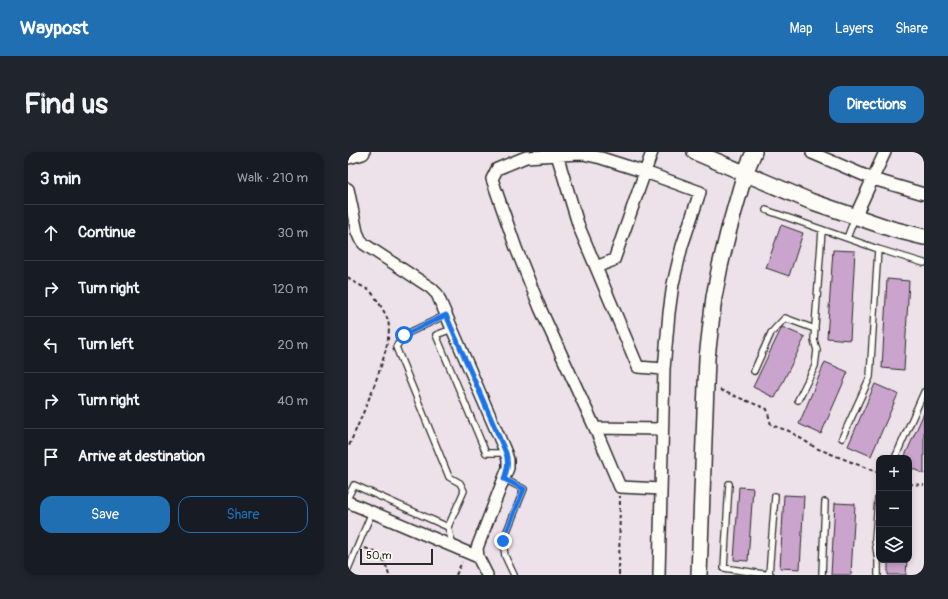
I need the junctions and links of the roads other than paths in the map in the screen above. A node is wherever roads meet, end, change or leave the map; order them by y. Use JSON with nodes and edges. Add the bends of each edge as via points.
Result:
{"nodes":[{"id":1,"x":362,"y":152,"type":"edge"},
{"id":2,"x":652,"y":152,"type":"edge"},
{"id":3,"x":695,"y":152,"type":"edge"},
{"id":4,"x":754,"y":152,"type":"edge"},
{"id":5,"x":812,"y":152,"type":"edge"},
{"id":6,"x":886,"y":152,"type":"edge"},
{"id":7,"x":557,"y":154,"type":"junction"},
{"id":8,"x":348,"y":156,"type":"edge"},
{"id":9,"x":645,"y":172,"type":"junction"},
{"id":10,"x":745,"y":172,"type":"junction"},
{"id":11,"x":873,"y":179,"type":"junction"},
{"id":12,"x":348,"y":188,"type":"edge"},
{"id":13,"x":924,"y":194,"type":"edge"},
{"id":14,"x":766,"y":210,"type":"dead end"},
{"id":15,"x":855,"y":217,"type":"junction"},
{"id":16,"x":822,"y":230,"type":"junction"},
{"id":17,"x":924,"y":237,"type":"edge"},
{"id":18,"x":847,"y":238,"type":"junction"},
{"id":19,"x":878,"y":249,"type":"junction"},
{"id":20,"x":924,"y":263,"type":"edge"},
{"id":21,"x":596,"y":267,"type":"junction"},
{"id":22,"x":446,"y":315,"type":"junction"},
{"id":23,"x":452,"y":329,"type":"junction"},
{"id":24,"x":815,"y":330,"type":"junction"},
{"id":25,"x":664,"y":369,"type":"junction"},
{"id":26,"x":754,"y":371,"type":"dead end"},
{"id":27,"x":924,"y":392,"type":"edge"},
{"id":28,"x":798,"y":400,"type":"dead end"},
{"id":29,"x":595,"y":428,"type":"junction"},
{"id":30,"x":662,"y":429,"type":"junction"},
{"id":31,"x":842,"y":438,"type":"dead end"},
{"id":32,"x":506,"y":453,"type":"junction"},
{"id":33,"x":896,"y":455,"type":"edge"},
{"id":34,"x":504,"y":479,"type":"junction"},
{"id":35,"x":729,"y":484,"type":"dead end"},
{"id":36,"x":661,"y":489,"type":"junction"},
{"id":37,"x":775,"y":496,"type":"dead end"},
{"id":38,"x":348,"y":497,"type":"edge"},
{"id":39,"x":348,"y":502,"type":"edge"},
{"id":40,"x":825,"y":502,"type":"dead end"},
{"id":41,"x":372,"y":512,"type":"junction"},
{"id":42,"x":876,"y":526,"type":"edge"},
{"id":43,"x":448,"y":527,"type":"junction"},
{"id":44,"x":453,"y":546,"type":"junction"},
{"id":45,"x":478,"y":557,"type":"junction"},
{"id":46,"x":348,"y":569,"type":"edge"},
{"id":47,"x":486,"y":575,"type":"edge"},
{"id":48,"x":514,"y":575,"type":"edge"},
{"id":49,"x":659,"y":575,"type":"edge"},
{"id":50,"x":699,"y":575,"type":"edge"},
{"id":51,"x":770,"y":575,"type":"edge"},
{"id":52,"x":822,"y":575,"type":"edge"},
{"id":53,"x":878,"y":575,"type":"edge"}],
"edges":[{"from":1,"to":8,"type":"street"},
{"from":2,"to":9,"type":"street"},
{"from":3,"to":10,"type":"street"},
{"from":4,"to":10,"type":"street"},
{"from":5,"to":11,"type":"street"},
{"from":6,"to":11,"type":"street"},
{"from":7,"to":9,"type":"street","via":[[583,154]]},
{"from":7,"to":21,"type":"street","via":[[579,227]]},
{"from":7,"to":29,"type":"street","via":[[526,158],[497,169],[492,179],[540,308]]},
{"from":9,"to":21,"type":"street","via":[[614,260]]},
{"from":9,"to":25,"type":"street","via":[[700,192],[682,246],[673,284]]},
{"from":10,"to":15,"type":"street","via":[[810,201]]},
{"from":10,"to":50,"type":"street","via":[[720,266],[706,358]]},
{"from":11,"to":13,"type":"street"},
{"from":11,"to":15,"type":"street"},
{"from":12,"to":22,"type":"street","via":[[360,239],[431,288]]},
{"from":14,"to":16,"type":"lane"},
{"from":15,"to":17,"type":"street"},
{"from":15,"to":18,"type":"lane"},
{"from":16,"to":18,"type":"lane"},
{"from":16,"to":24,"type":"lane"},
{"from":18,"to":19,"type":"lane"},
{"from":19,"to":20,"type":"lane"},
{"from":19,"to":31,"type":"lane","via":[[870,376]]},
{"from":21,"to":25,"type":"street","via":[[638,367]]},
{"from":22,"to":23,"type":"street"},
{"from":22,"to":43,"type":"lane","via":[[404,335],[396,347],[449,477],[460,483],[464,490]]},
{"from":23,"to":32,"type":"street"},
{"from":23,"to":32,"type":"lane","via":[[436,335],[486,453]]},
{"from":24,"to":26,"type":"lane","via":[[784,318],[771,333]]},
{"from":24,"to":28,"type":"lane","via":[[815,366]]},
{"from":25,"to":30,"type":"street"},
{"from":27,"to":33,"type":"lane"},
{"from":29,"to":30,"type":"street"},
{"from":29,"to":36,"type":"street","via":[[620,486]]},
{"from":30,"to":36,"type":"street"},
{"from":32,"to":34,"type":"street","via":[[508,468]]},
{"from":34,"to":45,"type":"street","via":[[477,548]]},
{"from":34,"to":48,"type":"lane","via":[[524,489],[503,541],[505,556]]},
{"from":35,"to":51,"type":"lane","via":[[724,568]]},
{"from":36,"to":49,"type":"street"},
{"from":37,"to":51,"type":"lane"},
{"from":38,"to":43,"type":"lane","via":[[354,484]]},
{"from":39,"to":41,"type":"street"},
{"from":40,"to":52,"type":"lane"},
{"from":41,"to":44,"type":"street"},
{"from":41,"to":46,"type":"lane"},
{"from":42,"to":53,"type":"lane"},
{"from":43,"to":44,"type":"lane"},
{"from":44,"to":45,"type":"street"},
{"from":45,"to":47,"type":"street"}]}
